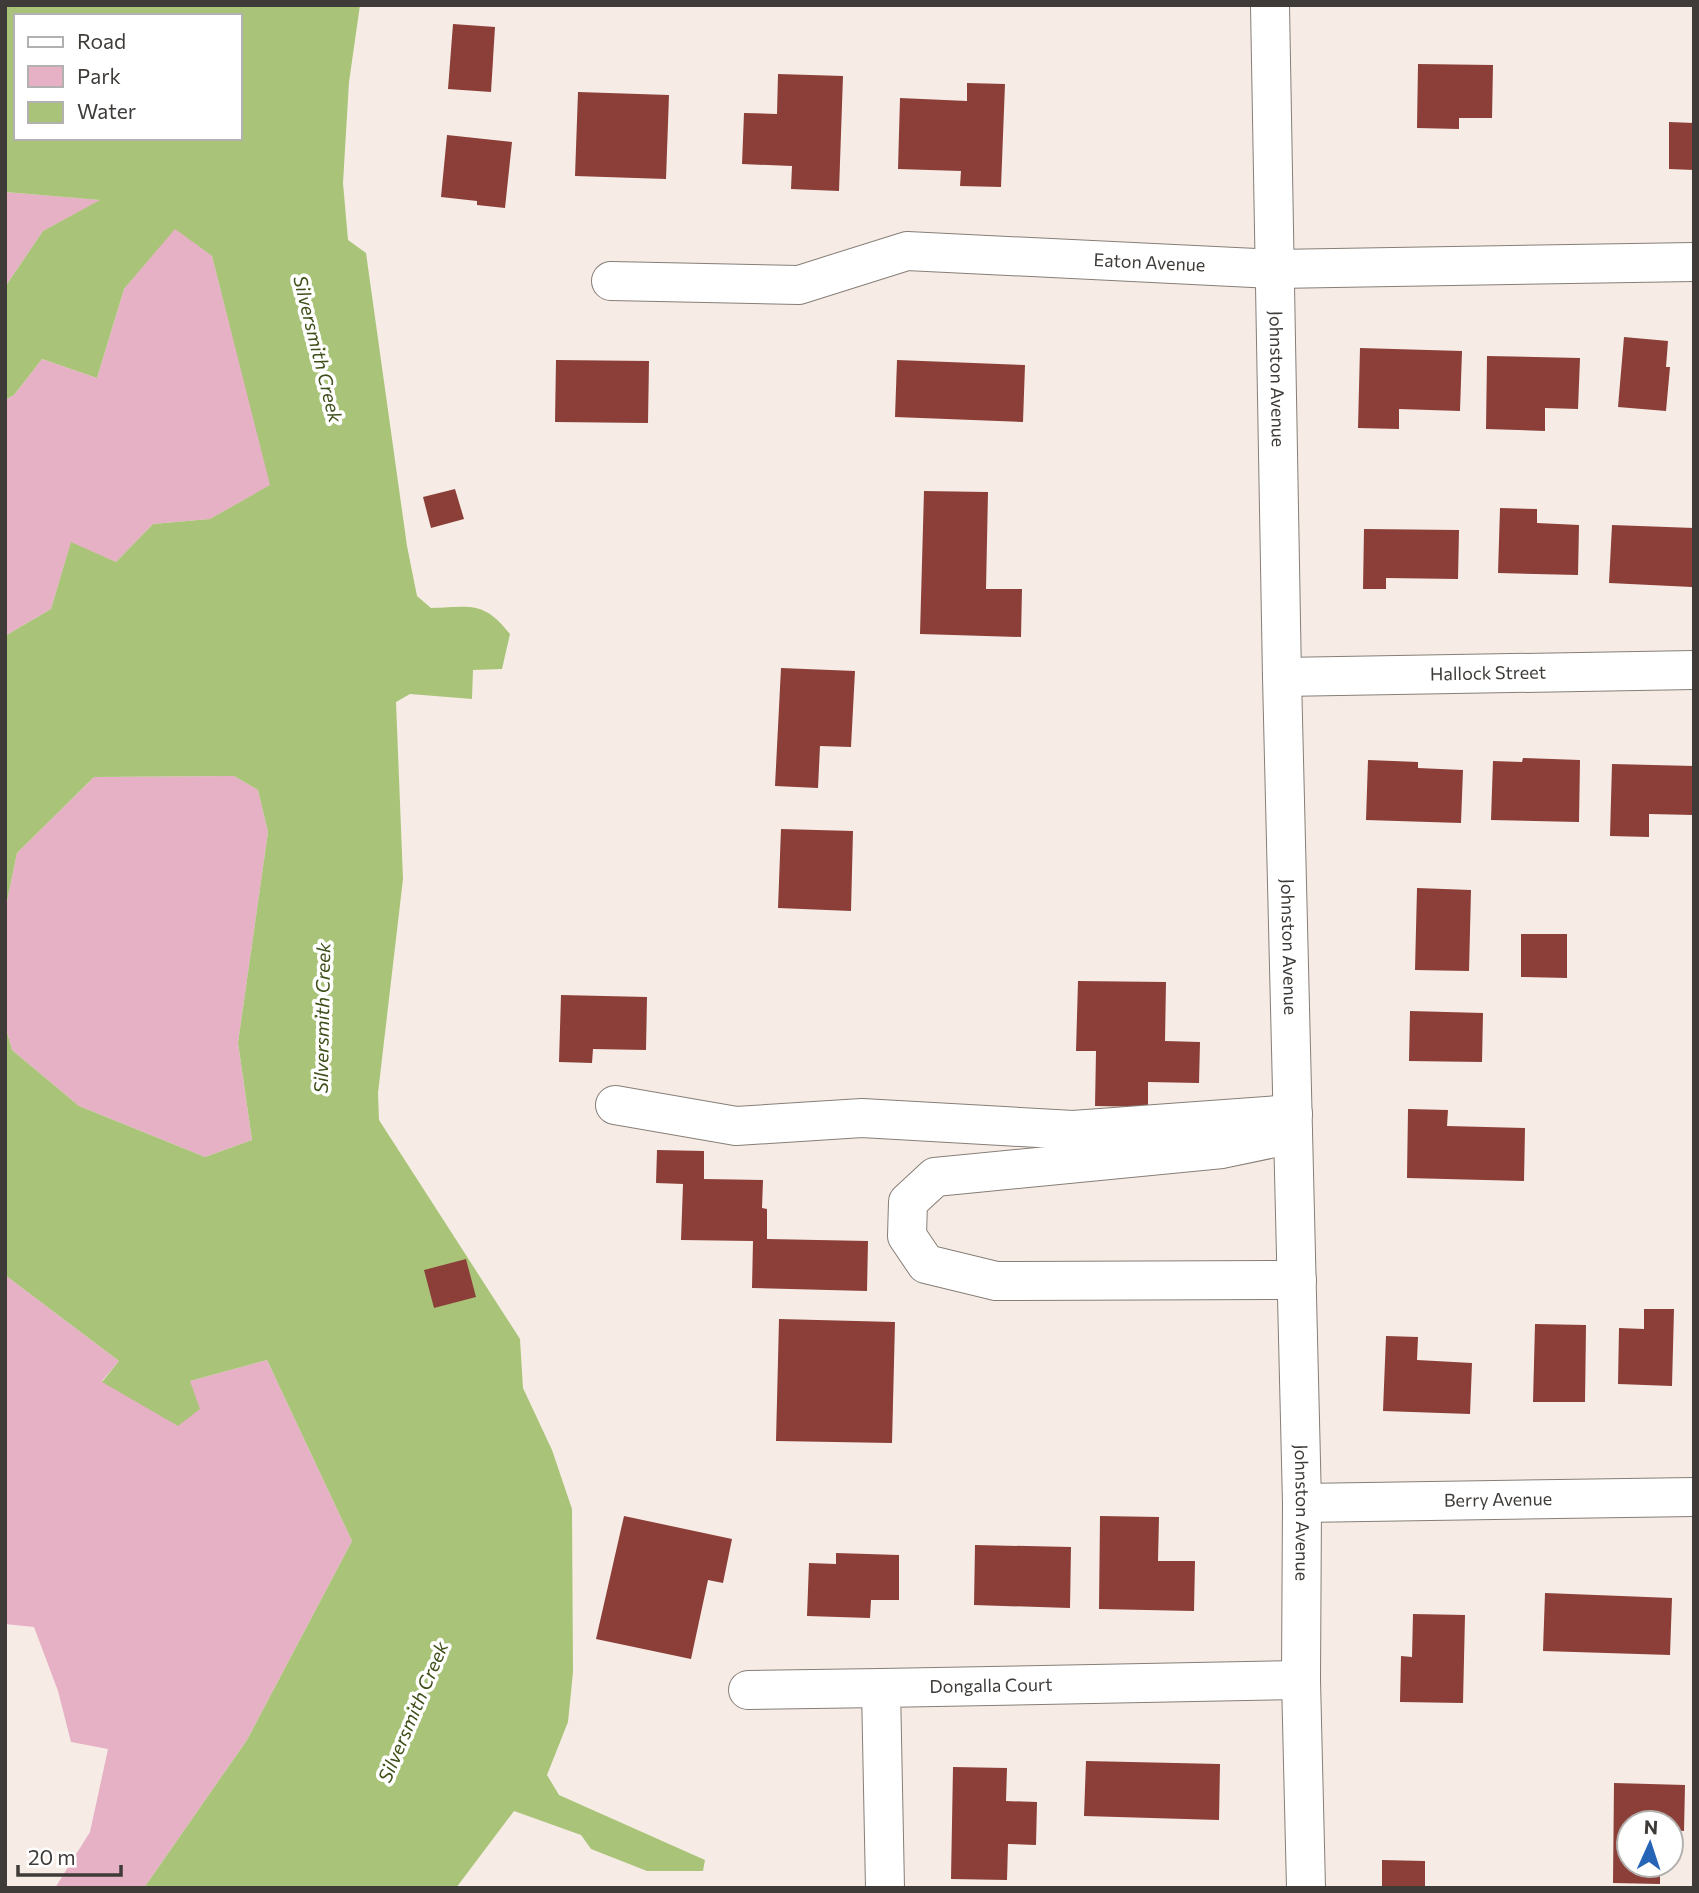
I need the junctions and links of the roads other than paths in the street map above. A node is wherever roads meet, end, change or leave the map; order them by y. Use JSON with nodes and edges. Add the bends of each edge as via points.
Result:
{"nodes":[{"id":1,"x":1270,"y":5,"type":"edge"},
{"id":2,"x":1694,"y":262,"type":"edge"},
{"id":3,"x":1275,"y":269,"type":"junction"},
{"id":4,"x":611,"y":281,"type":"dead end"},
{"id":5,"x":1694,"y":670,"type":"edge"},
{"id":6,"x":1282,"y":677,"type":"junction"},
{"id":7,"x":615,"y":1105,"type":"dead end"},
{"id":8,"x":1293,"y":1124,"type":"junction"},
{"id":9,"x":1297,"y":1280,"type":"junction"},
{"id":10,"x":1694,"y":1497,"type":"edge"},
{"id":11,"x":1302,"y":1503,"type":"junction"},
{"id":12,"x":1301,"y":1680,"type":"junction"},
{"id":13,"x":881,"y":1688,"type":"junction"},
{"id":14,"x":748,"y":1690,"type":"dead end"},
{"id":15,"x":885,"y":1888,"type":"edge"},
{"id":16,"x":1306,"y":1888,"type":"edge"}],
"edges":[{"from":1,"to":3,"type":"street","name":"Johnston Avenue"},
{"from":2,"to":3,"type":"street","name":"Eaton Avenue"},
{"from":3,"to":4,"type":"street","name":"Eaton Avenue","via":[[907,251],[799,285]]},
{"from":3,"to":6,"type":"street","name":"Johnston Avenue"},
{"from":5,"to":6,"type":"street","name":"Hallock Street"},
{"from":6,"to":8,"type":"street","name":"Johnston Avenue"},
{"from":7,"to":8,"type":"street","via":[[736,1126],[862,1118],[1073,1130]]},
{"from":8,"to":9,"type":"street","name":"Johnston Avenue"},
{"from":8,"to":9,"type":"street","via":[[1222,1149],[935,1177],[908,1202],[907,1236],[926,1264],[996,1280]]},
{"from":9,"to":11,"type":"street","name":"Johnston Avenue"},
{"from":10,"to":11,"type":"street","name":"Berry Avenue"},
{"from":11,"to":12,"type":"street","name":"Johnston Avenue"},
{"from":12,"to":13,"type":"street","name":"Dongalla Court"},
{"from":12,"to":16,"type":"street","name":"Johnston Avenue"},
{"from":13,"to":14,"type":"street","name":"Dongalla Court"},
{"from":13,"to":15,"type":"street"}]}
